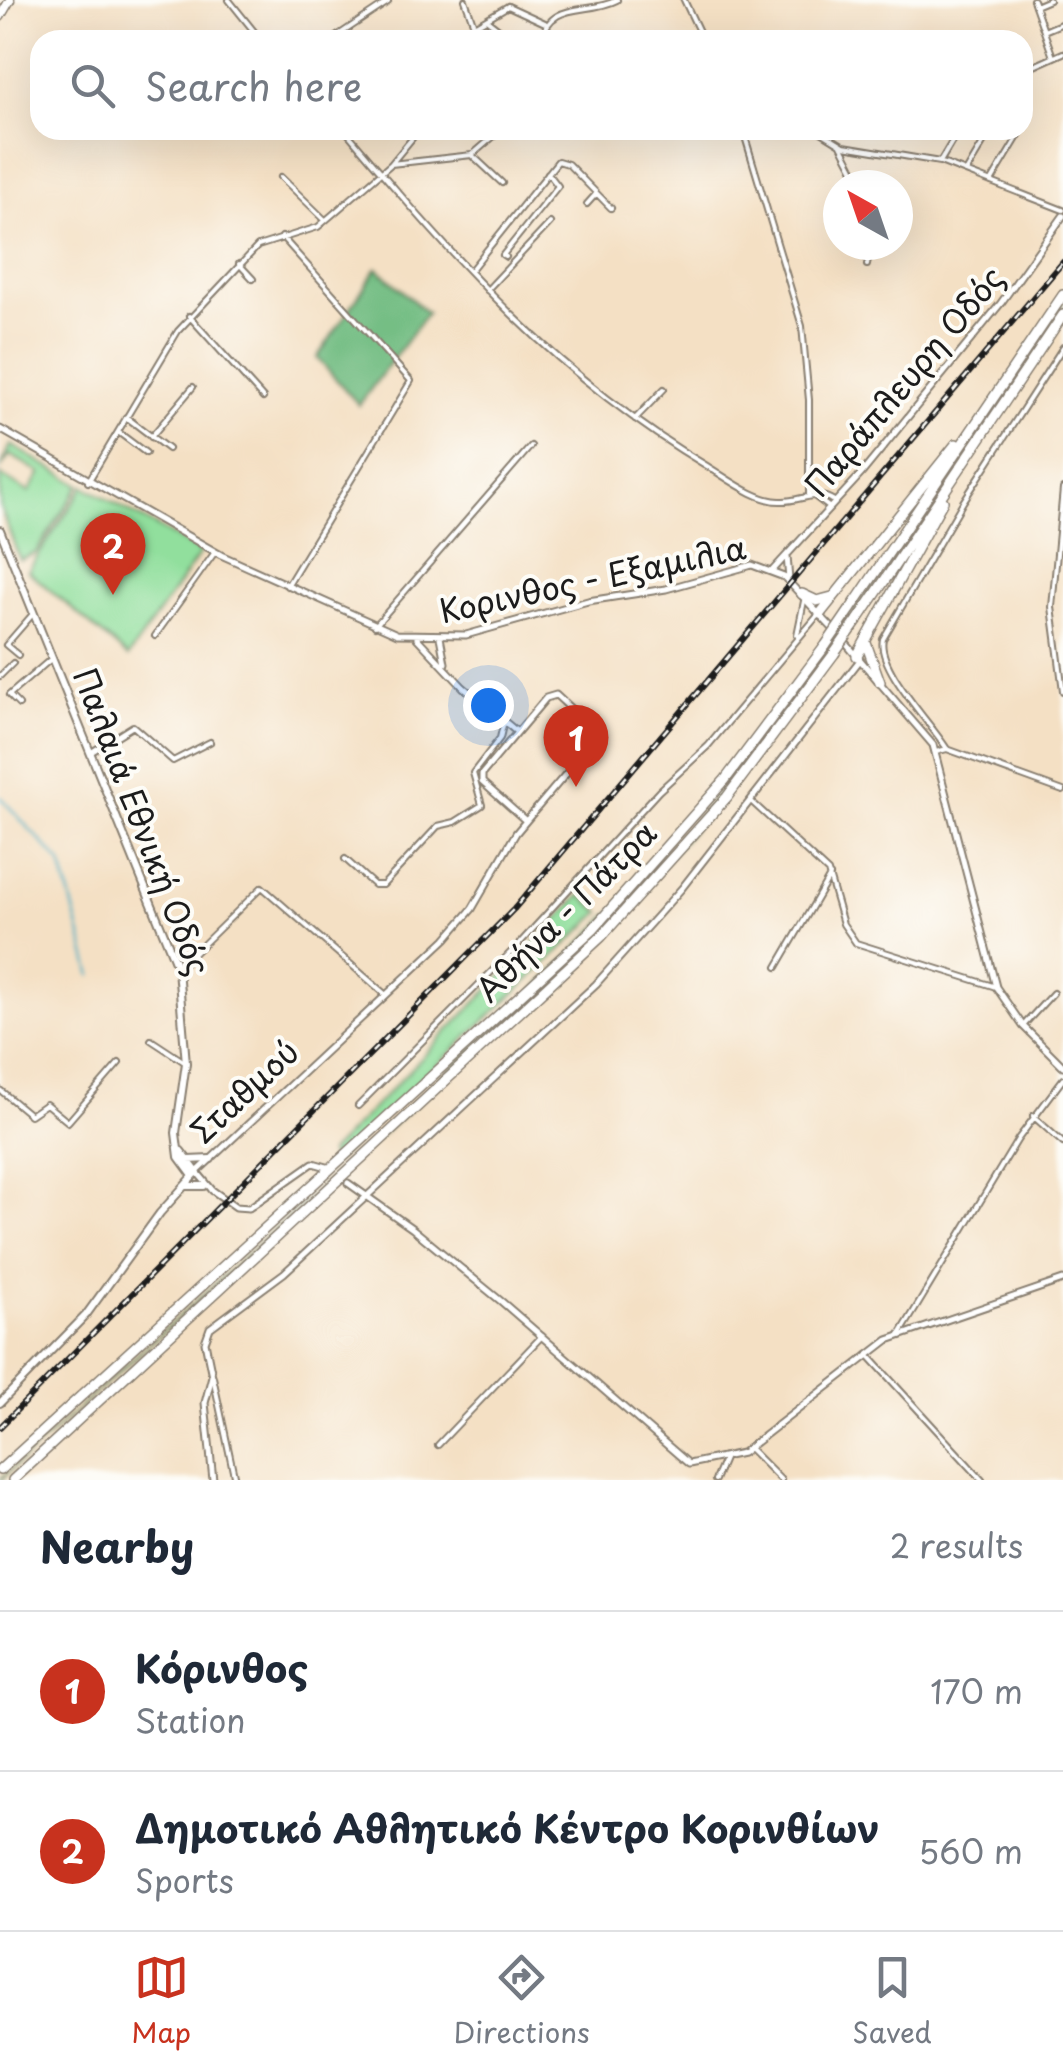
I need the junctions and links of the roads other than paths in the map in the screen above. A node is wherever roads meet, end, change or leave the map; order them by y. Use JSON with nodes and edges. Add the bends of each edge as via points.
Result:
{"nodes":[{"id":1,"x":10,"y":0,"type":"edge"},
{"id":2,"x":230,"y":0,"type":"edge"},
{"id":3,"x":464,"y":0,"type":"edge"},
{"id":4,"x":617,"y":0,"type":"edge"},
{"id":5,"x":684,"y":0,"type":"edge"},
{"id":6,"x":1049,"y":0,"type":"edge"},
{"id":7,"x":388,"y":2,"type":"edge"},
{"id":8,"x":507,"y":3,"type":"edge"},
{"id":9,"x":1034,"y":3,"type":"edge"},
{"id":10,"x":0,"y":16,"type":"edge"},
{"id":11,"x":486,"y":19,"type":"junction"},
{"id":12,"x":546,"y":23,"type":"junction"},
{"id":13,"x":1063,"y":23,"type":"edge"},
{"id":14,"x":475,"y":27,"type":"junction"},
{"id":15,"x":253,"y":30,"type":"edge"},
{"id":16,"x":346,"y":30,"type":"edge"},
{"id":17,"x":469,"y":30,"type":"edge"},
{"id":18,"x":478,"y":30,"type":"edge"},
{"id":19,"x":500,"y":30,"type":"edge"},
{"id":20,"x":544,"y":30,"type":"edge"},
{"id":21,"x":698,"y":30,"type":"edge"},
{"id":22,"x":1044,"y":31,"type":"junction"},
{"id":23,"x":1063,"y":53,"type":"edge"},
{"id":24,"x":1053,"y":57,"type":"junction"},
{"id":25,"x":1033,"y":67,"type":"edge"},
{"id":26,"x":354,"y":140,"type":"edge"},
{"id":27,"x":411,"y":140,"type":"edge"},
{"id":28,"x":489,"y":140,"type":"edge"},
{"id":29,"x":747,"y":140,"type":"edge"},
{"id":30,"x":834,"y":140,"type":"edge"},
{"id":31,"x":953,"y":140,"type":"edge"},
{"id":32,"x":985,"y":140,"type":"edge"},
{"id":33,"x":1016,"y":140,"type":"edge"},
{"id":34,"x":840,"y":144,"type":"junction"},
{"id":35,"x":472,"y":155,"type":"junction"},
{"id":36,"x":940,"y":162,"type":"junction"},
{"id":37,"x":391,"y":164,"type":"junction"},
{"id":38,"x":854,"y":170,"type":"edge"},
{"id":39,"x":380,"y":171,"type":"junction"},
{"id":40,"x":966,"y":172,"type":"junction"},
{"id":41,"x":548,"y":173,"type":"junction"},
{"id":42,"x":281,"y":177,"type":"dead end"},
{"id":43,"x":991,"y":182,"type":"junction"},
{"id":44,"x":502,"y":183,"type":"dead end"},
{"id":45,"x":596,"y":194,"type":"junction"},
{"id":46,"x":587,"y":204,"type":"dead end"},
{"id":47,"x":611,"y":208,"type":"dead end"},
{"id":48,"x":1063,"y":213,"type":"edge"},
{"id":49,"x":511,"y":219,"type":"junction"},
{"id":50,"x":325,"y":220,"type":"junction"},
{"id":51,"x":550,"y":223,"type":"dead end"},
{"id":52,"x":522,"y":230,"type":"junction"},
{"id":53,"x":281,"y":236,"type":"junction"},
{"id":54,"x":506,"y":257,"type":"dead end"},
{"id":55,"x":868,"y":260,"type":"edge"},
{"id":56,"x":239,"y":263,"type":"junction"},
{"id":57,"x":867,"y":265,"type":"dead end"},
{"id":58,"x":470,"y":271,"type":"junction"},
{"id":59,"x":253,"y":279,"type":"dead end"},
{"id":60,"x":487,"y":290,"type":"junction"},
{"id":61,"x":1063,"y":295,"type":"edge"},
{"id":62,"x":1063,"y":315,"type":"edge"},
{"id":63,"x":189,"y":316,"type":"junction"},
{"id":64,"x":1063,"y":348,"type":"edge"},
{"id":65,"x":192,"y":386,"type":"dead end"},
{"id":66,"x":664,"y":389,"type":"dead end"},
{"id":67,"x":263,"y":398,"type":"dead end"},
{"id":68,"x":126,"y":417,"type":"junction"},
{"id":69,"x":978,"y":418,"type":"junction"},
{"id":70,"x":634,"y":420,"type":"junction"},
{"id":71,"x":0,"y":430,"type":"edge"},
{"id":72,"x":117,"y":431,"type":"junction"},
{"id":73,"x":151,"y":437,"type":"junction"},
{"id":74,"x":531,"y":446,"type":"dead end"},
{"id":75,"x":168,"y":449,"type":"dead end"},
{"id":76,"x":146,"y":453,"type":"dead end"},
{"id":77,"x":960,"y":466,"type":"junction"},
{"id":78,"x":88,"y":482,"type":"junction"},
{"id":79,"x":1063,"y":489,"type":"edge"},
{"id":80,"x":812,"y":496,"type":"junction"},
{"id":81,"x":833,"y":506,"type":"junction"},
{"id":82,"x":0,"y":530,"type":"edge"},
{"id":83,"x":215,"y":552,"type":"junction"},
{"id":84,"x":787,"y":555,"type":"junction"},
{"id":85,"x":773,"y":570,"type":"junction"},
{"id":86,"x":790,"y":582,"type":"junction"},
{"id":87,"x":287,"y":586,"type":"junction"},
{"id":88,"x":802,"y":594,"type":"junction"},
{"id":89,"x":834,"y":596,"type":"junction"},
{"id":90,"x":33,"y":614,"type":"junction"},
{"id":91,"x":820,"y":614,"type":"junction"},
{"id":92,"x":375,"y":626,"type":"junction"},
{"id":93,"x":155,"y":636,"type":"dead end"},
{"id":94,"x":415,"y":636,"type":"junction"},
{"id":95,"x":443,"y":637,"type":"junction"},
{"id":96,"x":795,"y":640,"type":"junction"},
{"id":97,"x":867,"y":640,"type":"junction"},
{"id":98,"x":18,"y":656,"type":"dead end"},
{"id":99,"x":859,"y":658,"type":"junction"},
{"id":100,"x":0,"y":659,"type":"edge"},
{"id":101,"x":51,"y":659,"type":"junction"},
{"id":102,"x":448,"y":670,"type":"junction"},
{"id":103,"x":0,"y":676,"type":"edge"},
{"id":104,"x":880,"y":682,"type":"junction"},
{"id":105,"x":1063,"y":691,"type":"edge"},
{"id":106,"x":18,"y":705,"type":"dead end"},
{"id":107,"x":504,"y":722,"type":"junction"},
{"id":108,"x":517,"y":732,"type":"junction"},
{"id":109,"x":210,"y":742,"type":"dead end"},
{"id":110,"x":947,"y":749,"type":"junction"},
{"id":111,"x":936,"y":752,"type":"junction"},
{"id":112,"x":90,"y":753,"type":"junction"},
{"id":113,"x":1063,"y":791,"type":"edge"},
{"id":114,"x":752,"y":802,"type":"junction"},
{"id":115,"x":526,"y":821,"type":"junction"},
{"id":116,"x":345,"y":859,"type":"dead end"},
{"id":117,"x":830,"y":876,"type":"junction"},
{"id":118,"x":778,"y":967,"type":"dead end"},
{"id":119,"x":178,"y":968,"type":"junction"},
{"id":120,"x":996,"y":987,"type":"junction"},
{"id":121,"x":1053,"y":993,"type":"dead end"},
{"id":122,"x":386,"y":995,"type":"junction"},
{"id":123,"x":1023,"y":1026,"type":"junction"},
{"id":124,"x":150,"y":1040,"type":"dead end"},
{"id":125,"x":119,"y":1063,"type":"dead end"},
{"id":126,"x":186,"y":1063,"type":"junction"},
{"id":127,"x":1063,"y":1066,"type":"edge"},
{"id":128,"x":1063,"y":1079,"type":"edge"},
{"id":129,"x":0,"y":1090,"type":"edge"},
{"id":130,"x":358,"y":1106,"type":"dead end"},
{"id":131,"x":1034,"y":1116,"type":"junction"},
{"id":132,"x":1063,"y":1143,"type":"edge"},
{"id":133,"x":183,"y":1158,"type":"junction"},
{"id":134,"x":211,"y":1159,"type":"junction"},
{"id":135,"x":326,"y":1167,"type":"dead end"},
{"id":136,"x":195,"y":1174,"type":"junction"},
{"id":137,"x":348,"y":1183,"type":"dead end"},
{"id":138,"x":204,"y":1186,"type":"junction"},
{"id":139,"x":180,"y":1189,"type":"junction"},
{"id":140,"x":214,"y":1191,"type":"junction"},
{"id":141,"x":367,"y":1197,"type":"junction"},
{"id":142,"x":1063,"y":1280,"type":"edge"},
{"id":143,"x":542,"y":1336,"type":"junction"},
{"id":144,"x":899,"y":1336,"type":"junction"},
{"id":145,"x":868,"y":1355,"type":"junction"},
{"id":146,"x":212,"y":1376,"type":"junction"},
{"id":147,"x":0,"y":1404,"type":"edge"},
{"id":148,"x":438,"y":1445,"type":"dead end"},
{"id":149,"x":749,"y":1448,"type":"junction"},
{"id":150,"x":724,"y":1459,"type":"junction"},
{"id":151,"x":0,"y":1470,"type":"edge"},
{"id":152,"x":13,"y":1480,"type":"edge"},
{"id":153,"x":213,"y":1480,"type":"edge"},
{"id":154,"x":235,"y":1480,"type":"edge"},
{"id":155,"x":715,"y":1480,"type":"edge"},
{"id":156,"x":781,"y":1480,"type":"edge"},
{"id":157,"x":982,"y":1480,"type":"edge"}],
"edges":[{"from":1,"to":10,"type":"highway"},
{"from":2,"to":15,"type":"street"},
{"from":3,"to":14,"type":"street"},
{"from":4,"to":12,"type":"street","via":[[576,6]]},
{"from":5,"to":21,"type":"street"},
{"from":6,"to":9,"type":"street"},
{"from":7,"to":16,"type":"street"},
{"from":8,"to":11,"type":"street"},
{"from":8,"to":12,"type":"street"},
{"from":9,"to":22,"type":"street"},
{"from":11,"to":14,"type":"street"},
{"from":11,"to":19,"type":"street"},
{"from":12,"to":20,"type":"street"},
{"from":13,"to":22,"type":"street"},
{"from":14,"to":17,"type":"street"},
{"from":14,"to":18,"type":"street"},
{"from":22,"to":24,"type":"street"},
{"from":23,"to":24,"type":"street"},
{"from":24,"to":25,"type":"street"},
{"from":26,"to":39,"type":"street"},
{"from":27,"to":37,"type":"street"},
{"from":28,"to":35,"type":"street"},
{"from":29,"to":80,"type":"street","via":[[802,326]]},
{"from":30,"to":34,"type":"street"},
{"from":31,"to":36,"type":"street"},
{"from":32,"to":40,"type":"street"},
{"from":33,"to":43,"type":"street"},
{"from":34,"to":36,"type":"street"},
{"from":34,"to":38,"type":"street"},
{"from":35,"to":37,"type":"street"},
{"from":35,"to":44,"type":"street"},
{"from":36,"to":40,"type":"street"},
{"from":37,"to":39,"type":"street"},
{"from":39,"to":50,"type":"street"},
{"from":39,"to":58,"type":"street"},
{"from":40,"to":43,"type":"street"},
{"from":41,"to":45,"type":"street","via":[[558,161],[568,164]]},
{"from":41,"to":49,"type":"street"},
{"from":41,"to":52,"type":"street","via":[[558,186]]},
{"from":42,"to":50,"type":"street"},
{"from":43,"to":48,"type":"street"},
{"from":45,"to":46,"type":"street"},
{"from":45,"to":47,"type":"street"},
{"from":48,"to":81,"type":"street","name":"Παράπλευρη Οδός","via":[[1001,303]]},
{"from":49,"to":52,"type":"street"},
{"from":49,"to":58,"type":"street"},
{"from":50,"to":53,"type":"street"},
{"from":51,"to":60,"type":"street"},
{"from":52,"to":54,"type":"street"},
{"from":53,"to":56,"type":"street"},
{"from":53,"to":87,"type":"street","via":[[411,378]]},
{"from":55,"to":57,"type":"street"},
{"from":56,"to":59,"type":"street"},
{"from":56,"to":63,"type":"street"},
{"from":58,"to":60,"type":"street"},
{"from":60,"to":70,"type":"street","via":[[557,361]]},
{"from":61,"to":69,"type":"highway","name":"Αθήνα - Πάτρα"},
{"from":62,"to":77,"type":"highway","name":"Αθήνα - Πάτρα"},
{"from":63,"to":67,"type":"street"},
{"from":63,"to":68,"type":"street"},
{"from":64,"to":110,"type":"street","via":[[882,639],[890,671]]},
{"from":65,"to":73,"type":"street"},
{"from":66,"to":70,"type":"street"},
{"from":68,"to":72,"type":"street"},
{"from":68,"to":73,"type":"street"},
{"from":69,"to":89,"type":"highway"},
{"from":69,"to":151,"type":"highway","name":"Αθήνα - Πάτρα","bridge":true,"via":[[826,645],[703,808],[571,950]]},
{"from":70,"to":80,"type":"street","via":[[758,494],[784,502]]},
{"from":71,"to":78,"type":"street","name":"Κορινθος - Εξαμιλια"},
{"from":72,"to":76,"type":"street"},
{"from":72,"to":78,"type":"street"},
{"from":73,"to":75,"type":"street"},
{"from":74,"to":92,"type":"street"},
{"from":77,"to":97,"type":"highway"},
{"from":77,"to":152,"type":"highway","name":"Αθήνα - Πάτρα","bridge":true,"via":[[834,654],[712,815],[590,948]]},
{"from":78,"to":83,"type":"street","name":"Κορινθος - Εξαμιλια"},
{"from":79,"to":105,"type":"street","via":[[1052,607]]},
{"from":80,"to":81,"type":"street"},
{"from":81,"to":84,"type":"street","name":"Παράπλευρη Οδός"},
{"from":82,"to":90,"type":"main road","name":"Παλαιά Εθνική Οδός"},
{"from":83,"to":87,"type":"street","name":"Κορινθος - Εξαμιλια"},
{"from":83,"to":93,"type":"street"},
{"from":84,"to":85,"type":"street","name":"Παράπλευρη Οδός"},
{"from":84,"to":86,"type":"street"},
{"from":85,"to":86,"type":"street","name":"Κορινθος - Εξαμιλια"},
{"from":85,"to":95,"type":"street","name":"Κορινθος - Εξαμιλια","via":[[738,566],[666,589],[588,600]]},
{"from":86,"to":88,"type":"street","name":"Κορινθος - Εξαμιλια"},
{"from":87,"to":92,"type":"street","name":"Κορινθος - Εξαμιλια"},
{"from":88,"to":89,"type":"highway","via":[[821,602]]},
{"from":88,"to":91,"type":"street","name":"Κορινθος - Εξαμιλια"},
{"from":88,"to":96,"type":"street"},
{"from":89,"to":91,"type":"highway"},
{"from":90,"to":98,"type":"street","via":[[6,644]]},
{"from":90,"to":101,"type":"main road","name":"Παλαιά Εθνική Οδός"},
{"from":91,"to":96,"type":"street"},
{"from":91,"to":99,"type":"street","name":"Κορινθος - Εξαμιλια"},
{"from":92,"to":94,"type":"street","name":"Κορινθος - Εξαμιλια"},
{"from":94,"to":95,"type":"street","name":"Κορινθος - Εξαμιλια"},
{"from":94,"to":102,"type":"street"},
{"from":95,"to":102,"type":"street"},
{"from":96,"to":130,"type":"street","via":[[708,746]]},
{"from":97,"to":99,"type":"highway"},
{"from":97,"to":104,"type":"highway"},
{"from":99,"to":104,"type":"street","name":"Κορινθος - Εξαμιλια"},
{"from":99,"to":114,"type":"street"},
{"from":100,"to":103,"type":"street","via":[[11,665]]},
{"from":101,"to":106,"type":"street","via":[[10,695]]},
{"from":101,"to":112,"type":"main road","name":"Παλαιά Εθνική Οδός"},
{"from":102,"to":107,"type":"street"},
{"from":104,"to":111,"type":"street","name":"Κορινθος - Εξαμιλια"},
{"from":107,"to":108,"type":"street"},
{"from":107,"to":116,"type":"street","via":[[500,738],[473,772],[482,805],[438,826],[384,885],[374,885]]},
{"from":108,"to":115,"type":"street","via":[[481,778]]},
{"from":108,"to":115,"type":"street","name":"Σταθμού","via":[[554,694],[599,736]]},
{"from":109,"to":112,"type":"street","via":[[173,762],[133,726]]},
{"from":110,"to":111,"type":"street"},
{"from":110,"to":113,"type":"street"},
{"from":111,"to":120,"type":"street","name":"Κορινθος - Εξαμιλια"},
{"from":112,"to":119,"type":"main road","name":"Παλαιά Εθνική Οδός"},
{"from":114,"to":117,"type":"street"},
{"from":114,"to":141,"type":"street","via":[[596,984]]},
{"from":115,"to":122,"type":"street","name":"Σταθμού","via":[[462,922]]},
{"from":117,"to":118,"type":"street"},
{"from":117,"to":120,"type":"street","via":[[840,917],[856,943]]},
{"from":119,"to":122,"type":"street","via":[[260,887]]},
{"from":119,"to":126,"type":"main road","name":"Παλαιά Εθνική Οδός"},
{"from":120,"to":123,"type":"street","name":"Κορινθος - Εξαμιλια"},
{"from":121,"to":123,"type":"street"},
{"from":122,"to":134,"type":"street","name":"Σταθμού"},
{"from":123,"to":127,"type":"street","name":"Κορινθος - Εξαμιλια"},
{"from":124,"to":126,"type":"street"},
{"from":125,"to":129,"type":"street","via":[[68,1122],[46,1104],[30,1115]]},
{"from":126,"to":133,"type":"main road","name":"Παλαιά Εθνική Οδός","via":[[176,1140]]},
{"from":128,"to":131,"type":"street"},
{"from":131,"to":132,"type":"street"},
{"from":131,"to":144,"type":"street"},
{"from":133,"to":134,"type":"main road"},
{"from":133,"to":136,"type":"main road","name":"Παλαιά Εθνική Οδός"},
{"from":133,"to":139,"type":"main road"},
{"from":134,"to":136,"type":"street","name":"Σταθμού"},
{"from":135,"to":140,"type":"street","via":[[313,1163],[249,1208]]},
{"from":136,"to":138,"type":"street"},
{"from":136,"to":139,"type":"main road","name":"Σταθμού"},
{"from":136,"to":140,"type":"street"},
{"from":137,"to":141,"type":"street"},
{"from":138,"to":139,"type":"main road"},
{"from":138,"to":140,"type":"street"},
{"from":139,"to":147,"type":"main road","name":"Σταθμού","via":[[86,1316]]},
{"from":141,"to":143,"type":"street"},
{"from":141,"to":146,"type":"street","via":[[284,1273],[210,1328],[205,1346]]},
{"from":142,"to":144,"type":"street"},
{"from":143,"to":148,"type":"street"},
{"from":143,"to":150,"type":"street","via":[[685,1463]]},
{"from":144,"to":145,"type":"street"},
{"from":145,"to":149,"type":"street"},
{"from":145,"to":157,"type":"street"},
{"from":146,"to":153,"type":"street","via":[[204,1403]]},
{"from":146,"to":154,"type":"street"},
{"from":149,"to":150,"type":"street"},
{"from":149,"to":156,"type":"street"},
{"from":150,"to":155,"type":"street"}]}
